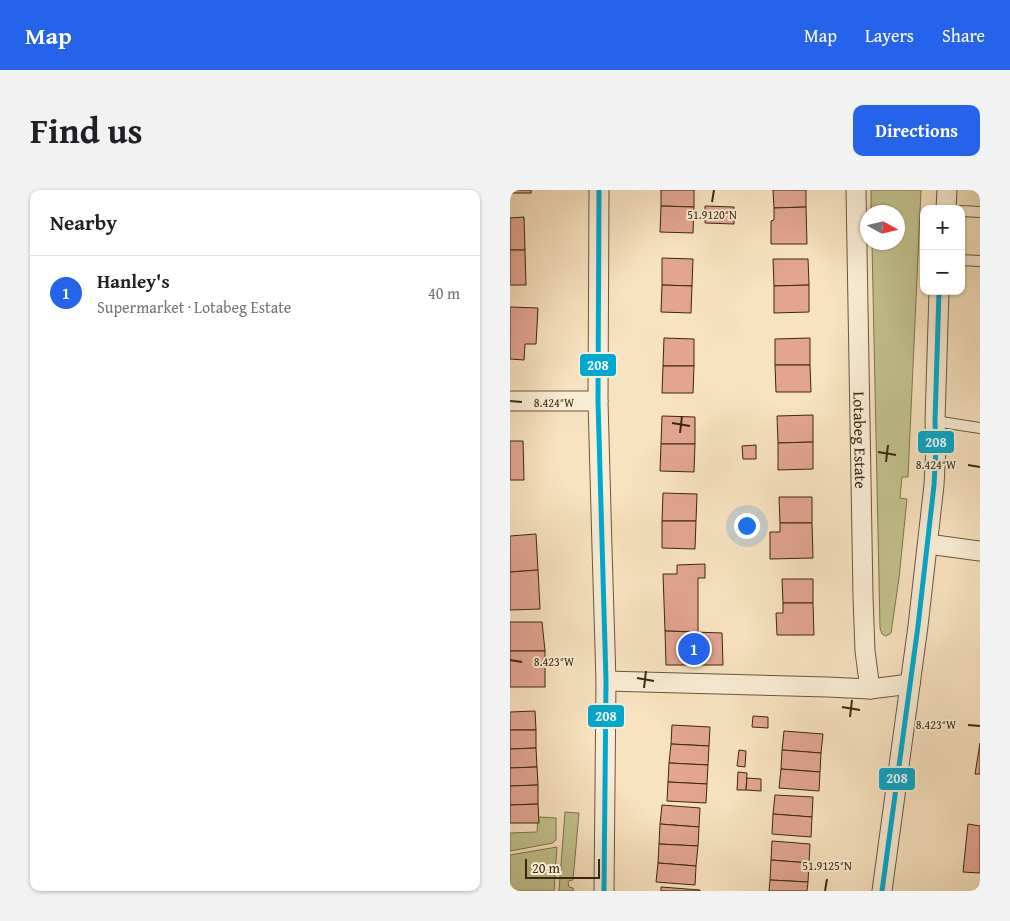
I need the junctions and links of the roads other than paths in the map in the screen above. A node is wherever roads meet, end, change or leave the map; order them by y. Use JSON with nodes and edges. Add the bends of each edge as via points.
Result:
{"nodes":[{"id":1,"x":599,"y":190,"type":"edge"},
{"id":2,"x":856,"y":190,"type":"edge"},
{"id":3,"x":947,"y":190,"type":"edge"},
{"id":4,"x":946,"y":205,"type":"edge"},
{"id":5,"x":965,"y":211,"type":"edge"},
{"id":6,"x":980,"y":212,"type":"edge"},
{"id":7,"x":965,"y":260,"type":"edge"},
{"id":8,"x":980,"y":261,"type":"edge"},
{"id":9,"x":939,"y":295,"type":"edge"},
{"id":10,"x":510,"y":400,"type":"edge"},
{"id":11,"x":598,"y":401,"type":"junction"},
{"id":12,"x":935,"y":421,"type":"junction"},
{"id":13,"x":980,"y":428,"type":"edge"},
{"id":14,"x":928,"y":544,"type":"junction"},
{"id":15,"x":980,"y":551,"type":"edge"},
{"id":16,"x":606,"y":681,"type":"junction"},
{"id":17,"x":910,"y":684,"type":"junction"},
{"id":18,"x":870,"y":689,"type":"junction"},
{"id":19,"x":604,"y":891,"type":"edge"},
{"id":20,"x":882,"y":891,"type":"edge"}],
"edges":[{"from":1,"to":11,"type":"street"},
{"from":2,"to":18,"type":"street","name":"Lotabeg Estate","via":[[863,596]]},
{"from":3,"to":4,"type":"street"},
{"from":5,"to":6,"type":"lane"},
{"from":7,"to":8,"type":"lane"},
{"from":9,"to":12,"type":"street"},
{"from":10,"to":11,"type":"street"},
{"from":11,"to":16,"type":"street"},
{"from":12,"to":13,"type":"lane"},
{"from":12,"to":14,"type":"street","via":[[934,485]]},
{"from":14,"to":15,"type":"street"},
{"from":14,"to":17,"type":"street"},
{"from":16,"to":18,"type":"street"},
{"from":16,"to":19,"type":"street"},
{"from":17,"to":18,"type":"street"},
{"from":17,"to":20,"type":"street"}]}
